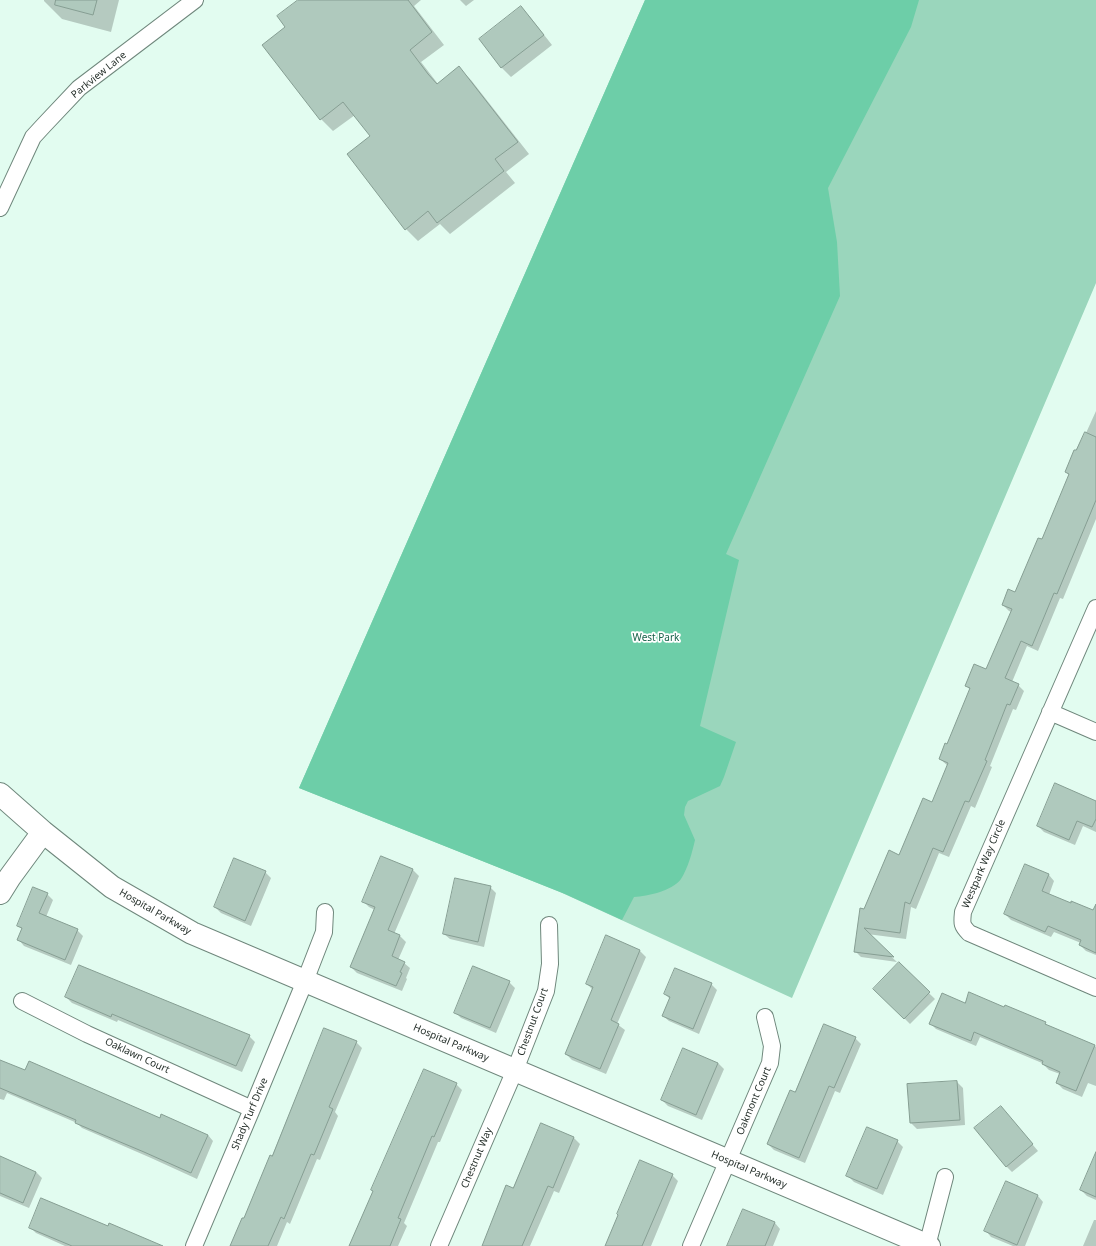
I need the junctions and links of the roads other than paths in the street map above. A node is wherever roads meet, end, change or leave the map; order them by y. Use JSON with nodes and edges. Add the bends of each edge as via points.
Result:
{"nodes":[{"id":1,"x":195,"y":0,"type":"edge"},
{"id":2,"x":0,"y":208,"type":"edge"},
{"id":3,"x":1096,"y":608,"type":"edge"},
{"id":4,"x":1050,"y":712,"type":"junction"},
{"id":5,"x":1096,"y":732,"type":"edge"},
{"id":6,"x":0,"y":794,"type":"edge"},
{"id":7,"x":43,"y":832,"type":"junction"},
{"id":8,"x":0,"y":893,"type":"edge"},
{"id":9,"x":326,"y":912,"type":"dead end"},
{"id":10,"x":550,"y":925,"type":"dead end"},
{"id":11,"x":305,"y":981,"type":"junction"},
{"id":12,"x":1096,"y":988,"type":"edge"},
{"id":13,"x":22,"y":1001,"type":"dead end"},
{"id":14,"x":765,"y":1017,"type":"dead end"},
{"id":15,"x":515,"y":1070,"type":"junction"},
{"id":16,"x":252,"y":1109,"type":"junction"},
{"id":17,"x":729,"y":1161,"type":"junction"},
{"id":18,"x":945,"y":1177,"type":"dead end"},
{"id":19,"x":194,"y":1246,"type":"edge"},
{"id":20,"x":439,"y":1246,"type":"edge"},
{"id":21,"x":691,"y":1246,"type":"edge"},
{"id":22,"x":928,"y":1246,"type":"edge"}],
"edges":[{"from":1,"to":2,"type":"street","name":"Parkview Lane","via":[[79,88],[33,136]]},
{"from":3,"to":4,"type":"street","name":"Westpark Way Circle"},
{"from":4,"to":5,"type":"street"},
{"from":4,"to":12,"type":"street","name":"Westpark Way Circle","via":[[963,912],[962,922],[969,933]]},
{"from":6,"to":7,"type":"street","name":"Hospital Parkway"},
{"from":7,"to":8,"type":"street"},
{"from":7,"to":11,"type":"street","name":"Hospital Parkway","via":[[112,887],[192,933]]},
{"from":9,"to":11,"type":"street","name":"Shady Turf Drive","via":[[324,932]]},
{"from":10,"to":15,"type":"street","name":"Chestnut Court","via":[[550,964],[546,990]]},
{"from":11,"to":15,"type":"street","name":"Hospital Parkway"},
{"from":11,"to":16,"type":"street","name":"Shady Turf Drive"},
{"from":13,"to":16,"type":"street","name":"Oaklawn Court","via":[[87,1034]]},
{"from":14,"to":17,"type":"street","name":"Oakmont Court","via":[[772,1046],[770,1063]]},
{"from":15,"to":17,"type":"street","name":"Hospital Parkway"},
{"from":15,"to":20,"type":"street","name":"Chestnut Way"},
{"from":16,"to":19,"type":"street","name":"Shady Turf Drive"},
{"from":17,"to":21,"type":"street","name":"Oakmont Court"},
{"from":17,"to":22,"type":"street","name":"Hospital Parkway"},
{"from":18,"to":22,"type":"street"}]}
